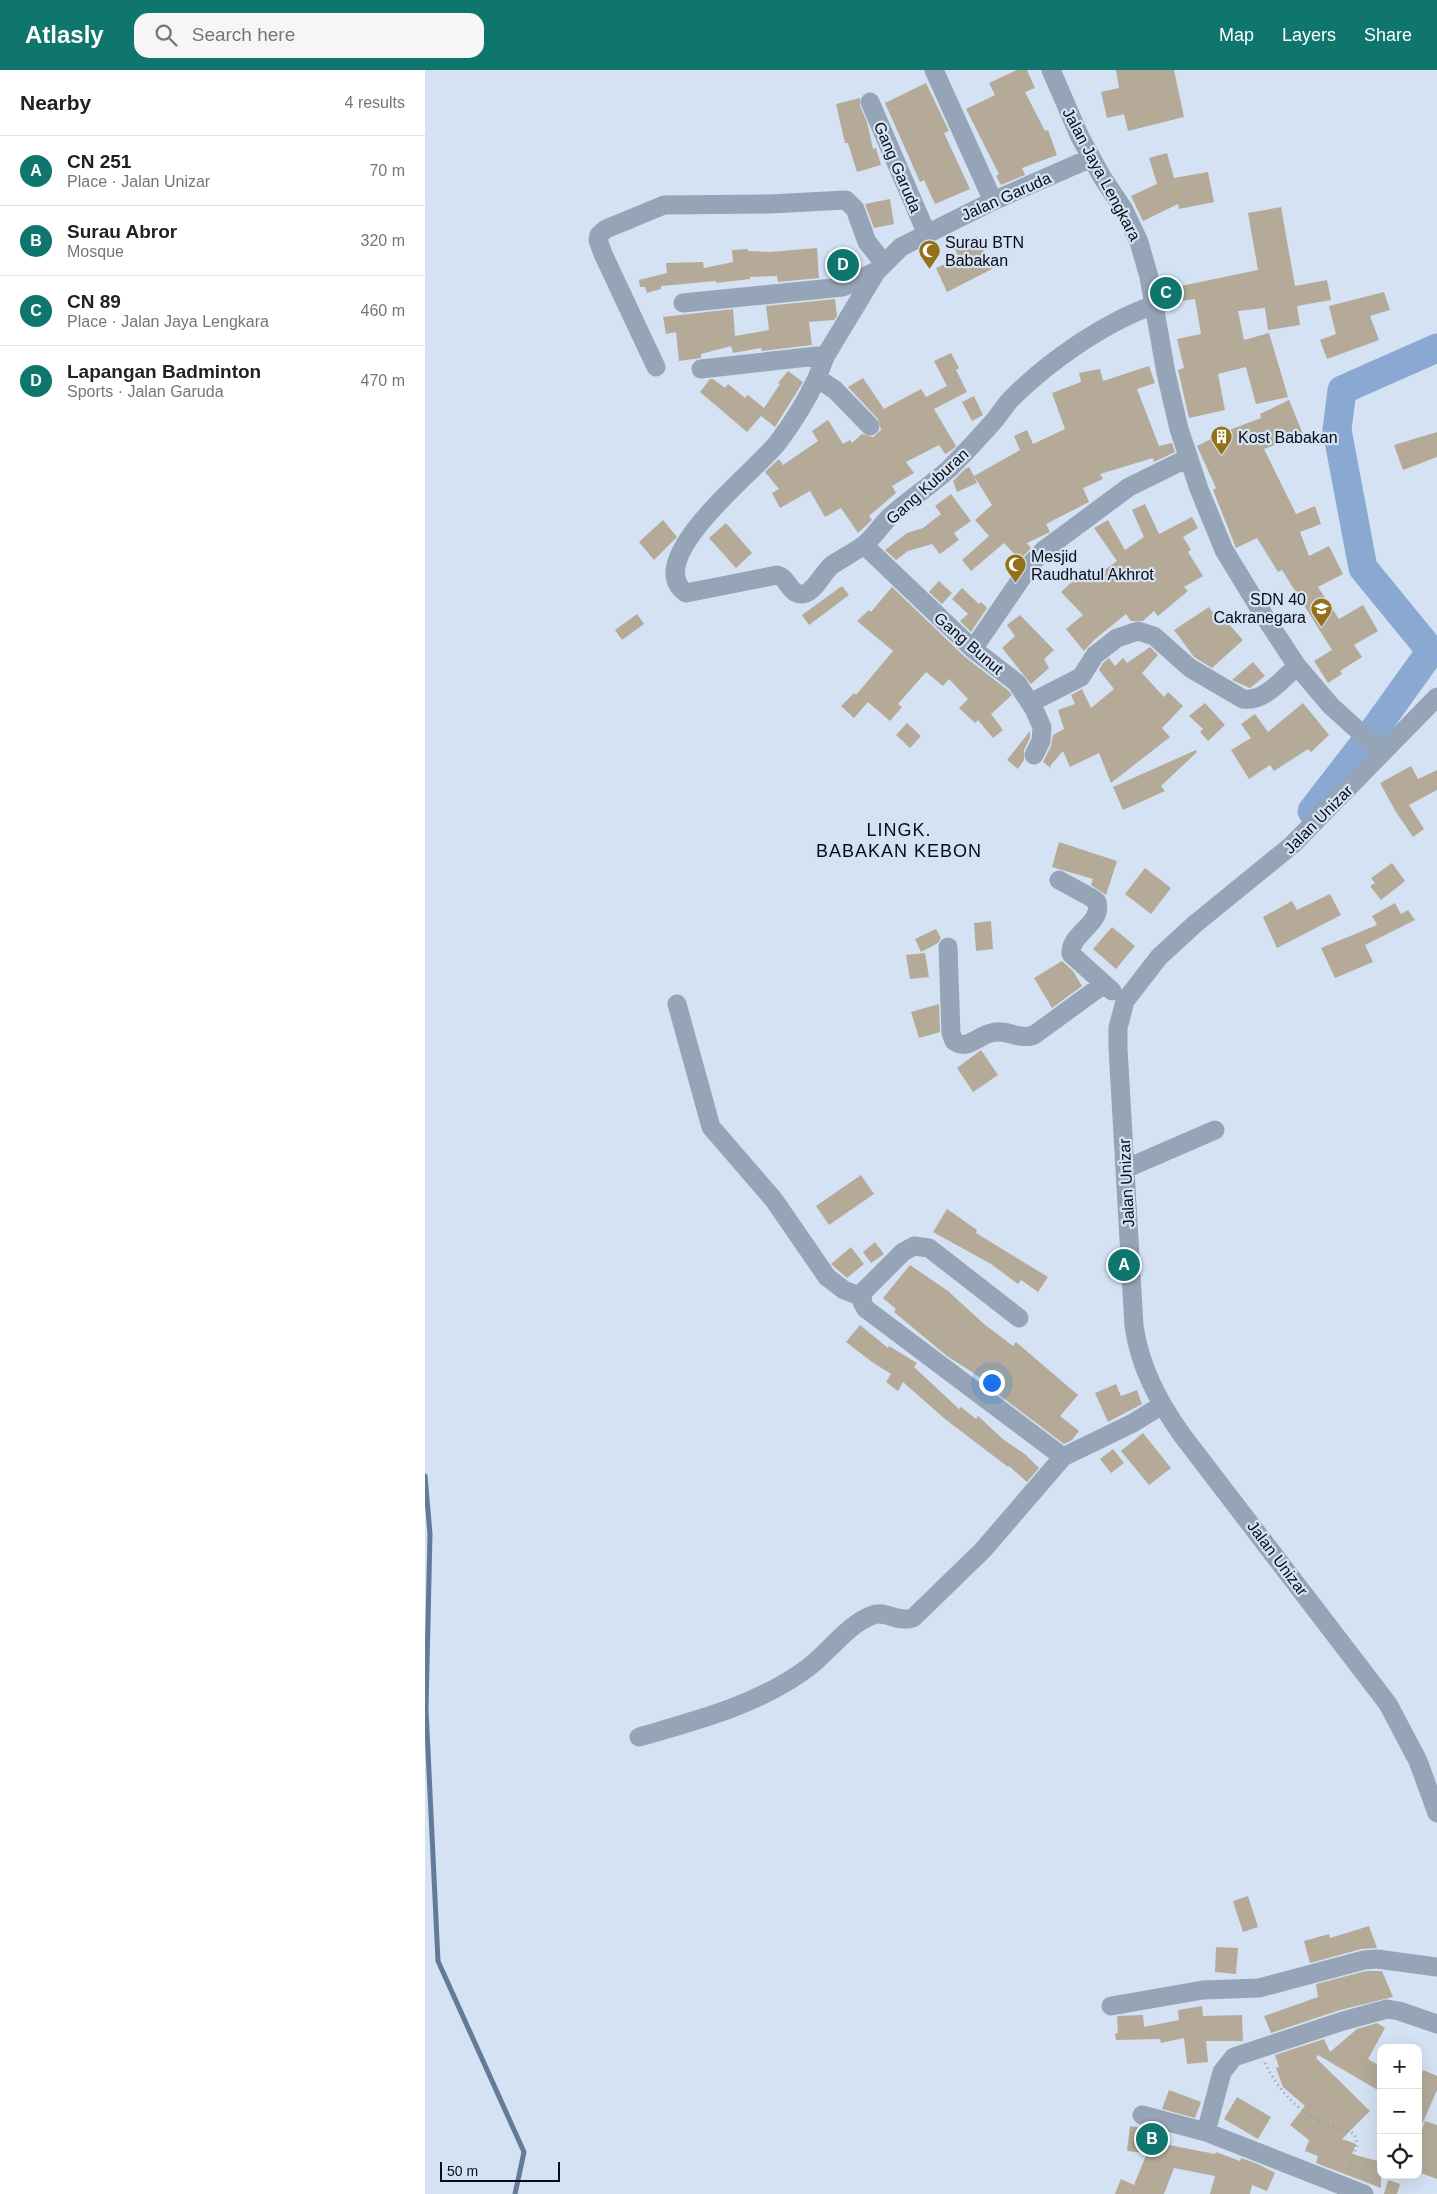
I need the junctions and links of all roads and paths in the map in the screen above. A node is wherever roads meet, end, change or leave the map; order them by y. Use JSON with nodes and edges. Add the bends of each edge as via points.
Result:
{"nodes":[{"id":1,"x":935,"y":70,"type":"edge"},
{"id":2,"x":1051,"y":70,"type":"edge"},
{"id":3,"x":871,"y":102,"type":"dead end"},
{"id":4,"x":1091,"y":158,"type":"junction"},
{"id":5,"x":993,"y":201,"type":"junction"},
{"id":6,"x":926,"y":232,"type":"junction"},
{"id":7,"x":879,"y":267,"type":"junction"},
{"id":8,"x":683,"y":303,"type":"dead end"},
{"id":9,"x":1154,"y":305,"type":"junction"},
{"id":10,"x":826,"y":355,"type":"junction"},
{"id":11,"x":656,"y":367,"type":"dead end"},
{"id":12,"x":701,"y":369,"type":"dead end"},
{"id":13,"x":817,"y":378,"type":"junction"},
{"id":14,"x":871,"y":426,"type":"dead end"},
{"id":15,"x":1188,"y":458,"type":"junction"},
{"id":16,"x":863,"y":545,"type":"junction"},
{"id":17,"x":686,"y":594,"type":"joint"},
{"id":18,"x":973,"y":649,"type":"junction"},
{"id":19,"x":1297,"y":666,"type":"junction"},
{"id":20,"x":1437,"y":697,"type":"edge"},
{"id":21,"x":1030,"y":703,"type":"junction"},
{"id":22,"x":1376,"y":746,"type":"junction"},
{"id":23,"x":1034,"y":755,"type":"dead end"},
{"id":24,"x":1059,"y":880,"type":"dead end"},
{"id":25,"x":948,"y":947,"type":"dead end"},
{"id":26,"x":1113,"y":992,"type":"junction"},
{"id":27,"x":677,"y":1004,"type":"dead end"},
{"id":28,"x":1215,"y":1130,"type":"dead end"},
{"id":29,"x":1125,"y":1169,"type":"junction"},
{"id":30,"x":862,"y":1296,"type":"junction"},
{"id":31,"x":1019,"y":1318,"type":"dead end"},
{"id":32,"x":1162,"y":1405,"type":"junction"},
{"id":33,"x":1063,"y":1457,"type":"junction"},
{"id":34,"x":639,"y":1737,"type":"dead end"},
{"id":35,"x":1437,"y":1813,"type":"edge"},
{"id":36,"x":1437,"y":1967,"type":"edge"},
{"id":37,"x":1111,"y":2006,"type":"dead end"},
{"id":38,"x":1437,"y":2024,"type":"edge"},
{"id":39,"x":1258,"y":2049,"type":"junction"},
{"id":40,"x":1142,"y":2115,"type":"dead end"},
{"id":41,"x":1206,"y":2132,"type":"junction"},
{"id":42,"x":1343,"y":2189,"type":"edge"},
{"id":43,"x":1364,"y":2194,"type":"edge"}],
"edges":[{"from":1,"to":5,"type":"street"},
{"from":2,"to":4,"type":"street","name":"Jalan Jaya Lengkara"},
{"from":3,"to":6,"type":"street","name":"Gang Garuda"},
{"from":4,"to":5,"type":"street","name":"Jalan Garuda"},
{"from":4,"to":9,"type":"street","name":"Jalan Jaya Lengkara","via":[[1124,210],[1139,242]]},
{"from":5,"to":6,"type":"street","name":"Jalan Garuda"},
{"from":6,"to":7,"type":"street","name":"Jalan Garuda","via":[[901,247]]},
{"from":7,"to":8,"type":"street","name":"Jalan Garuda","via":[[843,287]]},
{"from":7,"to":10,"type":"street","name":"Jalan Garuda"},
{"from":7,"to":11,"type":"street","via":[[855,209],[846,200],[664,205],[606,229],[598,240]]},
{"from":9,"to":15,"type":"street","name":"Jalan Jaya Lengkara","via":[[1171,399]]},
{"from":9,"to":16,"type":"street","name":"Gang Kuburan","via":[[1105,328],[1053,364],[1012,399],[948,470],[893,514]]},
{"from":10,"to":12,"type":"street"},
{"from":10,"to":13,"type":"street","name":"Jalan Garuda"},
{"from":13,"to":14,"type":"street","via":[[835,390]]},
{"from":13,"to":17,"type":"street","name":"Jalan Garuda","via":[[777,444],[690,534],[677,564],[676,577],[680,589]]},
{"from":15,"to":18,"type":"street","via":[[1129,487],[1044,550]]},
{"from":15,"to":19,"type":"street","name":"Jalan Jaya Lengkara","via":[[1224,550]]},
{"from":16,"to":17,"type":"street","name":"Gang Kuburan","via":[[830,566],[809,592],[794,592],[785,578],[777,575]]},
{"from":16,"to":18,"type":"street","name":"Gang Bunut"},
{"from":18,"to":21,"type":"street","name":"Gang Bunut","via":[[1017,683]]},
{"from":19,"to":21,"type":"street","via":[[1264,695],[1252,700],[1243,699],[1190,668],[1154,636],[1134,631],[1117,638],[1095,654],[1081,677]]},
{"from":19,"to":22,"type":"street","name":"Jalan Jaya Lengkara","via":[[1331,706]]},
{"from":20,"to":22,"type":"street","name":"Jalan Unizar"},
{"from":21,"to":23,"type":"street","name":"Gang Bunut","via":[[1043,732]]},
{"from":22,"to":26,"type":"street","name":"Jalan Unizar","via":[[1348,790],[1292,845]]},
{"from":24,"to":26,"type":"street","via":[[1098,904],[1095,916],[1070,950],[1072,958]]},
{"from":25,"to":26,"type":"street","via":[[951,1035],[961,1045],[996,1032],[1025,1038],[1034,1035]]},
{"from":26,"to":29,"type":"street","name":"Jalan Unizar","via":[[1118,1028]]},
{"from":27,"to":30,"type":"street","via":[[711,1127],[755,1176],[827,1277],[844,1290]]},
{"from":28,"to":29,"type":"street"},
{"from":29,"to":32,"type":"street","name":"Jalan Unizar","via":[[1138,1350]]},
{"from":30,"to":31,"type":"street","via":[[903,1252],[921,1246],[929,1248]]},
{"from":30,"to":33,"type":"street","via":[[861,1302],[866,1309]]},
{"from":32,"to":33,"type":"street"},
{"from":32,"to":35,"type":"street","name":"Jalan Unizar","via":[[1388,1704],[1412,1748]]},
{"from":33,"to":34,"type":"street","via":[[983,1550],[913,1618],[905,1621],[882,1614],[871,1615],[856,1624],[821,1658],[767,1693],[705,1717]]},
{"from":36,"to":37,"type":"street","via":[[1364,1960],[1259,1988],[1203,1990]]},
{"from":38,"to":39,"type":"street","via":[[1387,2009]]},
{"from":39,"to":41,"type":"street","via":[[1234,2057],[1225,2065]]},
{"from":39,"to":42,"type":"path","via":[[1273,2078],[1295,2105],[1324,2124],[1355,2135],[1357,2145]]},
{"from":40,"to":41,"type":"street"},
{"from":41,"to":42,"type":"street"},
{"from":42,"to":43,"type":"street"}]}
